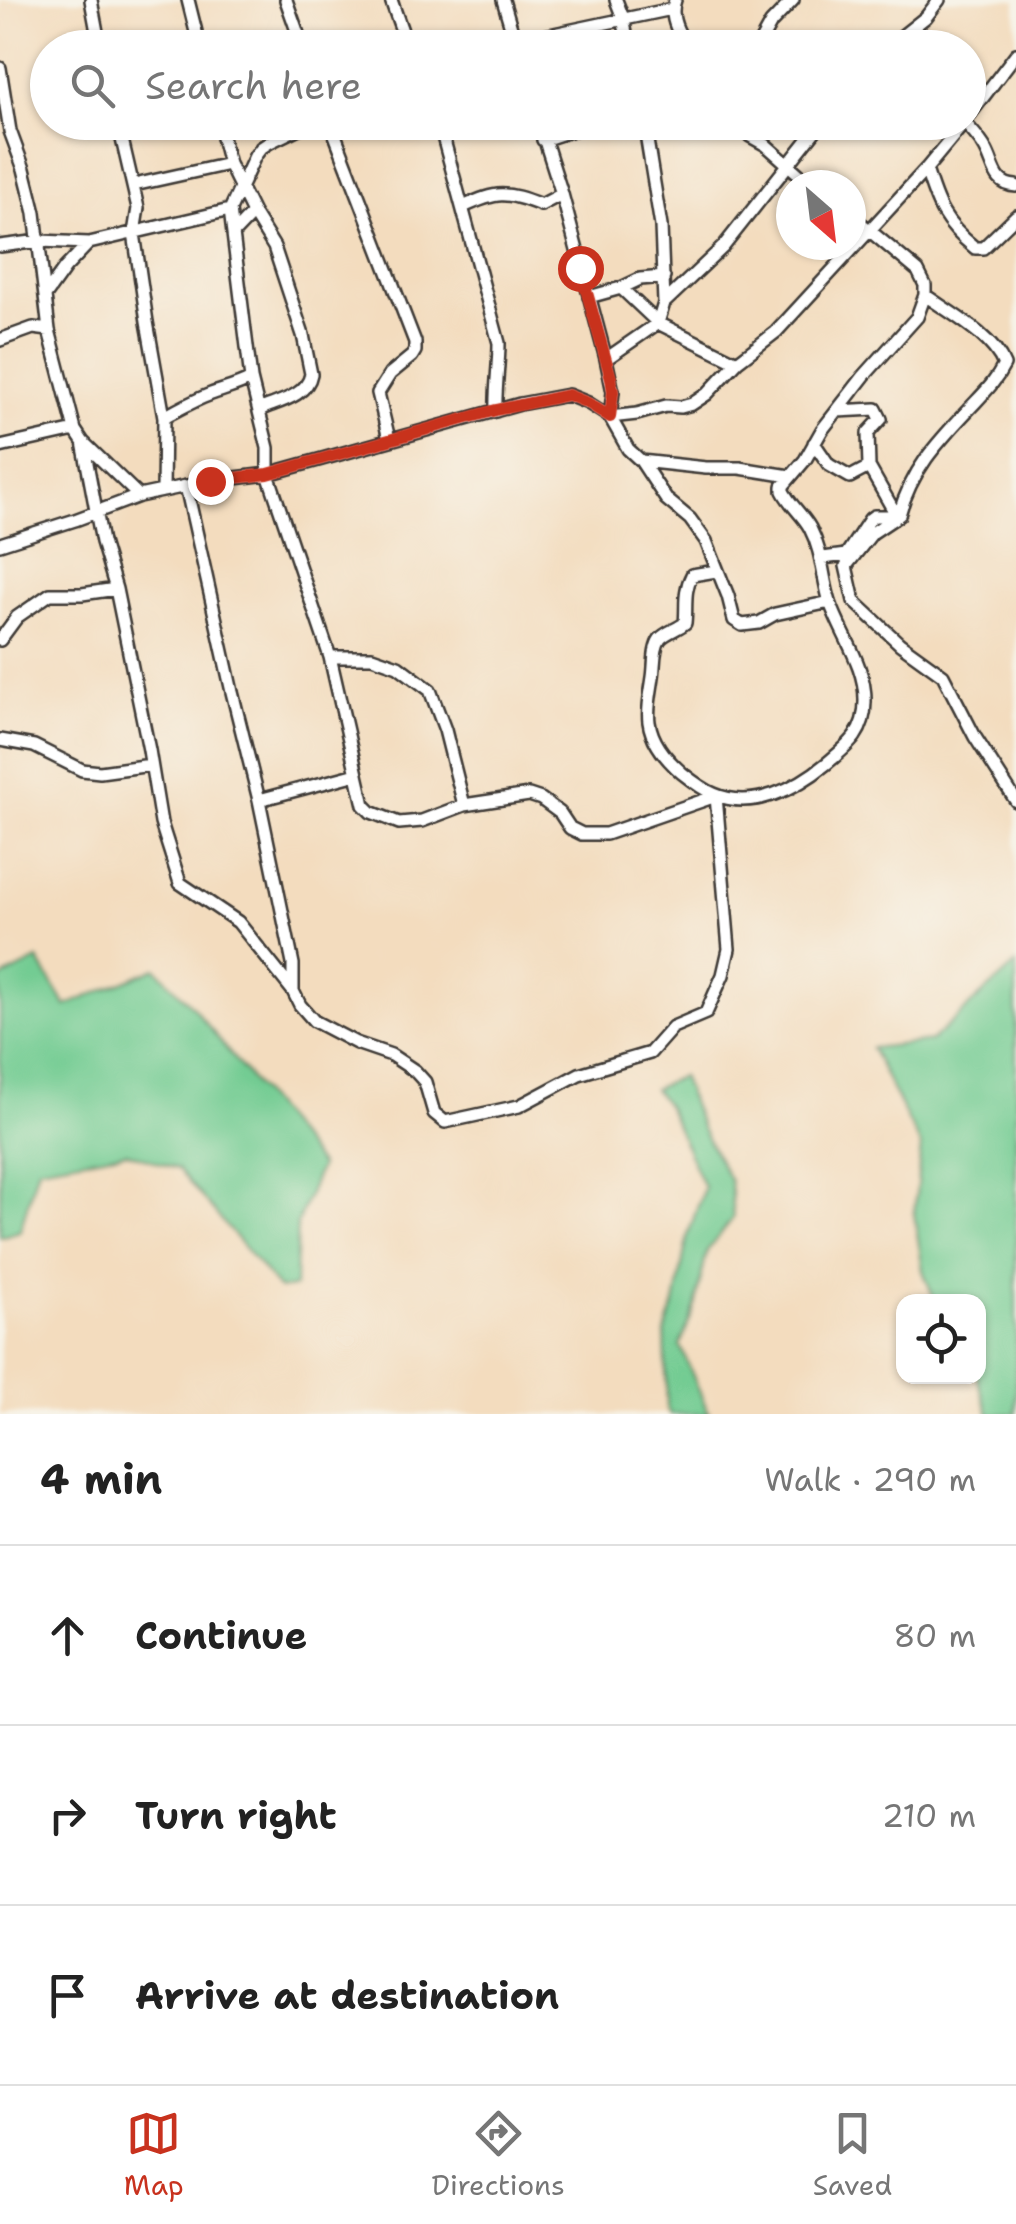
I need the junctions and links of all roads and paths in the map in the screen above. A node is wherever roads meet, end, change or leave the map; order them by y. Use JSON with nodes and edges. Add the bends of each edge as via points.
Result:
{"nodes":[{"id":1,"x":91,"y":0,"type":"edge"},
{"id":2,"x":188,"y":0,"type":"edge"},
{"id":3,"x":286,"y":0,"type":"edge"},
{"id":4,"x":391,"y":0,"type":"edge"},
{"id":5,"x":503,"y":0,"type":"edge"},
{"id":6,"x":616,"y":0,"type":"edge"},
{"id":7,"x":793,"y":0,"type":"edge"},
{"id":8,"x":938,"y":0,"type":"edge"},
{"id":9,"x":674,"y":5,"type":"edge"},
{"id":10,"x":623,"y":18,"type":"junction"},
{"id":11,"x":97,"y":30,"type":"edge"},
{"id":12,"x":196,"y":30,"type":"edge"},
{"id":13,"x":297,"y":30,"type":"edge"},
{"id":14,"x":402,"y":30,"type":"edge"},
{"id":15,"x":509,"y":30,"type":"edge"},
{"id":16,"x":575,"y":30,"type":"edge"},
{"id":17,"x":625,"y":30,"type":"edge"},
{"id":18,"x":679,"y":30,"type":"edge"},
{"id":19,"x":767,"y":30,"type":"edge"},
{"id":20,"x":910,"y":30,"type":"edge"},
{"id":21,"x":1016,"y":54,"type":"edge"},
{"id":22,"x":0,"y":68,"type":"edge"},
{"id":23,"x":986,"y":94,"type":"edge"},
{"id":24,"x":123,"y":140,"type":"edge"},
{"id":25,"x":223,"y":140,"type":"edge"},
{"id":26,"x":276,"y":140,"type":"edge"},
{"id":27,"x":337,"y":140,"type":"edge"},
{"id":28,"x":444,"y":140,"type":"edge"},
{"id":29,"x":543,"y":140,"type":"edge"},
{"id":30,"x":647,"y":140,"type":"edge"},
{"id":31,"x":756,"y":140,"type":"edge"},
{"id":32,"x":808,"y":140,"type":"edge"},
{"id":33,"x":950,"y":140,"type":"edge"},
{"id":34,"x":980,"y":140,"type":"edge"},
{"id":35,"x":229,"y":164,"type":"junction"},
{"id":36,"x":789,"y":164,"type":"junction"},
{"id":37,"x":926,"y":169,"type":"junction"},
{"id":38,"x":795,"y":170,"type":"edge"},
{"id":39,"x":134,"y":185,"type":"junction"},
{"id":40,"x":1016,"y":186,"type":"edge"},
{"id":41,"x":240,"y":190,"type":"junction"},
{"id":42,"x":562,"y":194,"type":"junction"},
{"id":43,"x":463,"y":206,"type":"junction"},
{"id":44,"x":230,"y":210,"type":"junction"},
{"id":45,"x":253,"y":212,"type":"junction"},
{"id":46,"x":1016,"y":216,"type":"edge"},
{"id":47,"x":866,"y":227,"type":"edge"},
{"id":48,"x":870,"y":230,"type":"junction"},
{"id":49,"x":134,"y":232,"type":"junction"},
{"id":50,"x":232,"y":234,"type":"junction"},
{"id":51,"x":40,"y":241,"type":"junction"},
{"id":52,"x":89,"y":243,"type":"junction"},
{"id":53,"x":0,"y":246,"type":"edge"},
{"id":54,"x":664,"y":276,"type":"junction"},
{"id":55,"x":620,"y":288,"type":"junction"},
{"id":56,"x":925,"y":295,"type":"junction"},
{"id":57,"x":45,"y":296,"type":"junction"},
{"id":58,"x":588,"y":297,"type":"junction"},
{"id":59,"x":664,"y":303,"type":"junction"},
{"id":60,"x":658,"y":323,"type":"junction"},
{"id":61,"x":50,"y":330,"type":"junction"},
{"id":62,"x":0,"y":340,"type":"edge"},
{"id":63,"x":606,"y":359,"type":"junction"},
{"id":64,"x":737,"y":362,"type":"junction"},
{"id":65,"x":251,"y":379,"type":"junction"},
{"id":66,"x":260,"y":409,"type":"junction"},
{"id":67,"x":496,"y":410,"type":"junction"},
{"id":68,"x":837,"y":411,"type":"junction"},
{"id":69,"x":164,"y":417,"type":"junction"},
{"id":70,"x":610,"y":417,"type":"junction"},
{"id":71,"x":79,"y":436,"type":"junction"},
{"id":72,"x":388,"y":440,"type":"junction"},
{"id":73,"x":814,"y":442,"type":"junction"},
{"id":74,"x":0,"y":446,"type":"edge"},
{"id":75,"x":641,"y":461,"type":"junction"},
{"id":76,"x":869,"y":467,"type":"junction"},
{"id":77,"x":268,"y":474,"type":"junction"},
{"id":78,"x":790,"y":476,"type":"junction"},
{"id":79,"x":186,"y":486,"type":"junction"},
{"id":80,"x":162,"y":491,"type":"junction"},
{"id":81,"x":139,"y":496,"type":"junction"},
{"id":82,"x":96,"y":512,"type":"junction"},
{"id":83,"x":0,"y":544,"type":"edge"},
{"id":84,"x":822,"y":558,"type":"junction"},
{"id":85,"x":716,"y":571,"type":"junction"},
{"id":86,"x":116,"y":590,"type":"junction"},
{"id":87,"x":830,"y":602,"type":"junction"},
{"id":88,"x":0,"y":640,"type":"edge"},
{"id":89,"x":330,"y":657,"type":"junction"},
{"id":90,"x":0,"y":740,"type":"edge"},
{"id":91,"x":151,"y":764,"type":"junction"},
{"id":92,"x":356,"y":774,"type":"junction"},
{"id":93,"x":716,"y":796,"type":"junction"},
{"id":94,"x":259,"y":800,"type":"junction"},
{"id":95,"x":1016,"y":802,"type":"edge"},
{"id":96,"x":464,"y":804,"type":"junction"},
{"id":97,"x":293,"y":991,"type":"junction"}],
"edges":[{"from":1,"to":11,"type":"street"},
{"from":2,"to":12,"type":"street"},
{"from":3,"to":13,"type":"street"},
{"from":4,"to":14,"type":"street"},
{"from":5,"to":15,"type":"street"},
{"from":6,"to":10,"type":"street"},
{"from":7,"to":19,"type":"street"},
{"from":8,"to":20,"type":"street"},
{"from":9,"to":10,"type":"street"},
{"from":9,"to":18,"type":"street"},
{"from":10,"to":16,"type":"street"},
{"from":10,"to":17,"type":"street"},
{"from":21,"to":23,"type":"street"},
{"from":22,"to":51,"type":"street"},
{"from":24,"to":39,"type":"street"},
{"from":25,"to":35,"type":"street"},
{"from":26,"to":41,"type":"street","via":[[261,148]]},
{"from":27,"to":72,"type":"street","via":[[416,342],[412,356],[378,392]]},
{"from":28,"to":43,"type":"street"},
{"from":29,"to":42,"type":"street"},
{"from":30,"to":54,"type":"street"},
{"from":31,"to":36,"type":"street"},
{"from":32,"to":36,"type":"street"},
{"from":33,"to":37,"type":"street"},
{"from":34,"to":40,"type":"street","via":[[998,180]]},
{"from":35,"to":39,"type":"street"},
{"from":35,"to":41,"type":"street"},
{"from":36,"to":38,"type":"street"},
{"from":36,"to":59,"type":"street","via":[[723,247]]},
{"from":37,"to":46,"type":"street","via":[[942,215],[975,248]]},
{"from":37,"to":48,"type":"street"},
{"from":39,"to":49,"type":"street"},
{"from":41,"to":44,"type":"street"},
{"from":41,"to":45,"type":"street"},
{"from":42,"to":43,"type":"street","via":[[541,205],[512,193]]},
{"from":42,"to":58,"type":"street"},
{"from":43,"to":67,"type":"street","via":[[499,344]]},
{"from":44,"to":49,"type":"street"},
{"from":44,"to":50,"type":"street"},
{"from":45,"to":50,"type":"street"},
{"from":45,"to":66,"type":"street","via":[[274,247],[312,378],[303,391]]},
{"from":47,"to":48,"type":"street"},
{"from":48,"to":56,"type":"street","via":[[918,271]]},
{"from":48,"to":64,"type":"street","via":[[776,332]]},
{"from":49,"to":52,"type":"street"},
{"from":49,"to":69,"type":"street"},
{"from":50,"to":65,"type":"street"},
{"from":51,"to":52,"type":"street"},
{"from":51,"to":53,"type":"street"},
{"from":51,"to":57,"type":"street"},
{"from":52,"to":57,"type":"street"},
{"from":54,"to":55,"type":"street"},
{"from":54,"to":59,"type":"street"},
{"from":55,"to":58,"type":"street"},
{"from":55,"to":60,"type":"street"},
{"from":56,"to":68,"type":"street","via":[[917,316]]},
{"from":56,"to":95,"type":"street","via":[[1000,352],[1004,365],[925,459],[900,515],[872,534],[846,566],[854,601],[942,675]]},
{"from":57,"to":61,"type":"street"},
{"from":58,"to":63,"type":"street"},
{"from":59,"to":60,"type":"street"},
{"from":60,"to":63,"type":"street"},
{"from":60,"to":64,"type":"street"},
{"from":61,"to":62,"type":"street","via":[[33,328]]},
{"from":61,"to":71,"type":"street"},
{"from":63,"to":70,"type":"street"},
{"from":64,"to":70,"type":"street","via":[[692,404]]},
{"from":65,"to":66,"type":"street"},
{"from":65,"to":69,"type":"street"},
{"from":66,"to":77,"type":"street"},
{"from":67,"to":70,"type":"street","via":[[568,395]]},
{"from":67,"to":72,"type":"street"},
{"from":68,"to":73,"type":"street"},
{"from":68,"to":76,"type":"street","via":[[876,409],[881,419],[868,433]]},
{"from":69,"to":80,"type":"street"},
{"from":70,"to":75,"type":"street"},
{"from":71,"to":74,"type":"street"},
{"from":71,"to":81,"type":"street"},
{"from":71,"to":82,"type":"street"},
{"from":72,"to":77,"type":"street"},
{"from":73,"to":76,"type":"street","via":[[830,465],[850,477]]},
{"from":73,"to":78,"type":"street"},
{"from":75,"to":78,"type":"street"},
{"from":75,"to":85,"type":"street","via":[[706,541]]},
{"from":76,"to":84,"type":"street","via":[[893,514],[874,516],[846,555]]},
{"from":77,"to":79,"type":"street"},
{"from":77,"to":89,"type":"street"},
{"from":78,"to":84,"type":"street","via":[[783,491],[808,523]]},
{"from":79,"to":80,"type":"street"},
{"from":79,"to":94,"type":"street"},
{"from":80,"to":81,"type":"street"},
{"from":81,"to":82,"type":"street"},
{"from":82,"to":83,"type":"street"},
{"from":82,"to":86,"type":"street"},
{"from":84,"to":87,"type":"street"},
{"from":85,"to":87,"type":"street","via":[[734,620],[742,624]]},
{"from":85,"to":93,"type":"street","via":[[692,575],[685,622],[657,646],[649,719],[669,762]]},
{"from":86,"to":88,"type":"street","via":[[50,594],[17,617]]},
{"from":86,"to":91,"type":"street"},
{"from":87,"to":93,"type":"street","via":[[856,656],[866,698],[855,738],[788,790],[746,800]]},
{"from":89,"to":92,"type":"street"},
{"from":89,"to":96,"type":"street","via":[[372,657],[398,666],[430,690]]},
{"from":90,"to":91,"type":"street","via":[[34,746],[82,770]]},
{"from":91,"to":97,"type":"street","via":[[180,883],[238,922]]},
{"from":92,"to":94,"type":"street"},
{"from":92,"to":96,"type":"street","via":[[364,806],[398,823]]},
{"from":93,"to":96,"type":"street","via":[[606,834],[570,828],[560,813],[528,794]]},
{"from":93,"to":97,"type":"street","via":[[729,950],[706,1013],[673,1028],[650,1054],[578,1074],[519,1106],[442,1122],[415,1071],[314,1021]]},
{"from":94,"to":97,"type":"street"}]}
